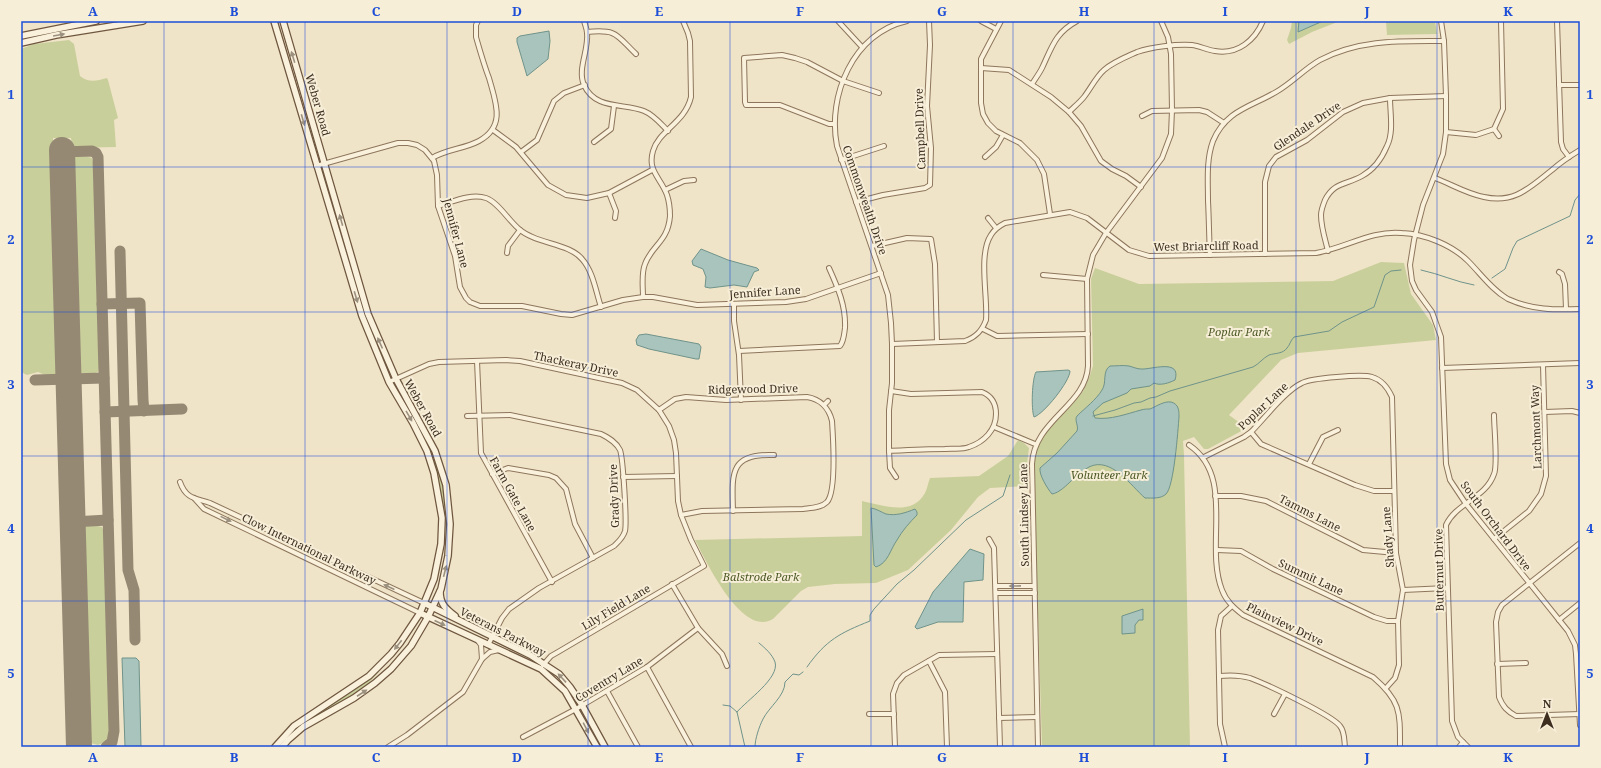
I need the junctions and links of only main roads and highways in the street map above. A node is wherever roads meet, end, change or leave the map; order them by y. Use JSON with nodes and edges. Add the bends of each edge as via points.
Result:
{"nodes":[{"id":1,"x":96,"y":21,"type":"edge"},
{"id":2,"x":143,"y":21,"type":"edge"},
{"id":3,"x":274,"y":21,"type":"edge"},
{"id":4,"x":283,"y":21,"type":"edge"},
{"id":5,"x":21,"y":36,"type":"edge"},
{"id":6,"x":21,"y":43,"type":"edge"},
{"id":7,"x":292,"y":78,"type":"junction"},
{"id":8,"x":306,"y":100,"type":"junction"},
{"id":9,"x":441,"y":589,"type":"junction"},
{"id":10,"x":424,"y":603,"type":"junction"},
{"id":11,"x":433,"y":608,"type":"junction"},
{"id":12,"x":420,"y":613,"type":"junction"},
{"id":13,"x":428,"y":617,"type":"junction"},
{"id":14,"x":461,"y":621,"type":"junction"},
{"id":15,"x":275,"y":747,"type":"edge"},
{"id":16,"x":282,"y":747,"type":"edge"},
{"id":17,"x":596,"y":747,"type":"edge"},
{"id":18,"x":605,"y":747,"type":"edge"}],
"edges":[{"from":1,"to":5,"type":"main road"},
{"from":6,"to":2,"type":"main road","one_way":true},
{"from":3,"to":7,"type":"main road","name":"Weber Road"},
{"from":8,"to":4,"type":"main road","name":"Weber Road","one_way":true},
{"from":7,"to":8,"type":"main road","via":[[301,98]]},
{"from":7,"to":10,"type":"main road","name":"Weber Road","one_way":true,"via":[[365,327],[389,382],[427,451],[434,473],[442,530],[434,579]]},
{"from":9,"to":8,"type":"main road","name":"Weber Road","one_way":true,"via":[[450,540],[446,485],[432,443],[396,379],[368,314]]},
{"from":9,"to":11,"type":"main road","name":"Weber Road"},
{"from":9,"to":14,"type":"main road","via":[[442,604]]},
{"from":10,"to":11,"type":"main road","name":"Veterans Parkway"},
{"from":10,"to":12,"type":"main road","name":"Weber Road"},
{"from":11,"to":13,"type":"main road","name":"Weber Road"},
{"from":11,"to":14,"type":"main road","name":"Veterans Parkway"},
{"from":12,"to":13,"type":"main road","name":"Veterans Parkway"},
{"from":12,"to":15,"type":"main road","name":"Weber Road","one_way":true,"via":[[400,643],[379,666],[354,687],[294,726]]},
{"from":16,"to":13,"type":"main road","name":"Weber Road","one_way":true,"via":[[295,733],[366,690],[384,676],[411,646]]},
{"from":13,"to":17,"type":"main road","name":"Veterans Parkway","one_way":true,"via":[[541,669],[565,691]]},
{"from":18,"to":14,"type":"main road","name":"Veterans Parkway","one_way":true,"via":[[582,705],[559,674],[493,635]]}]}
